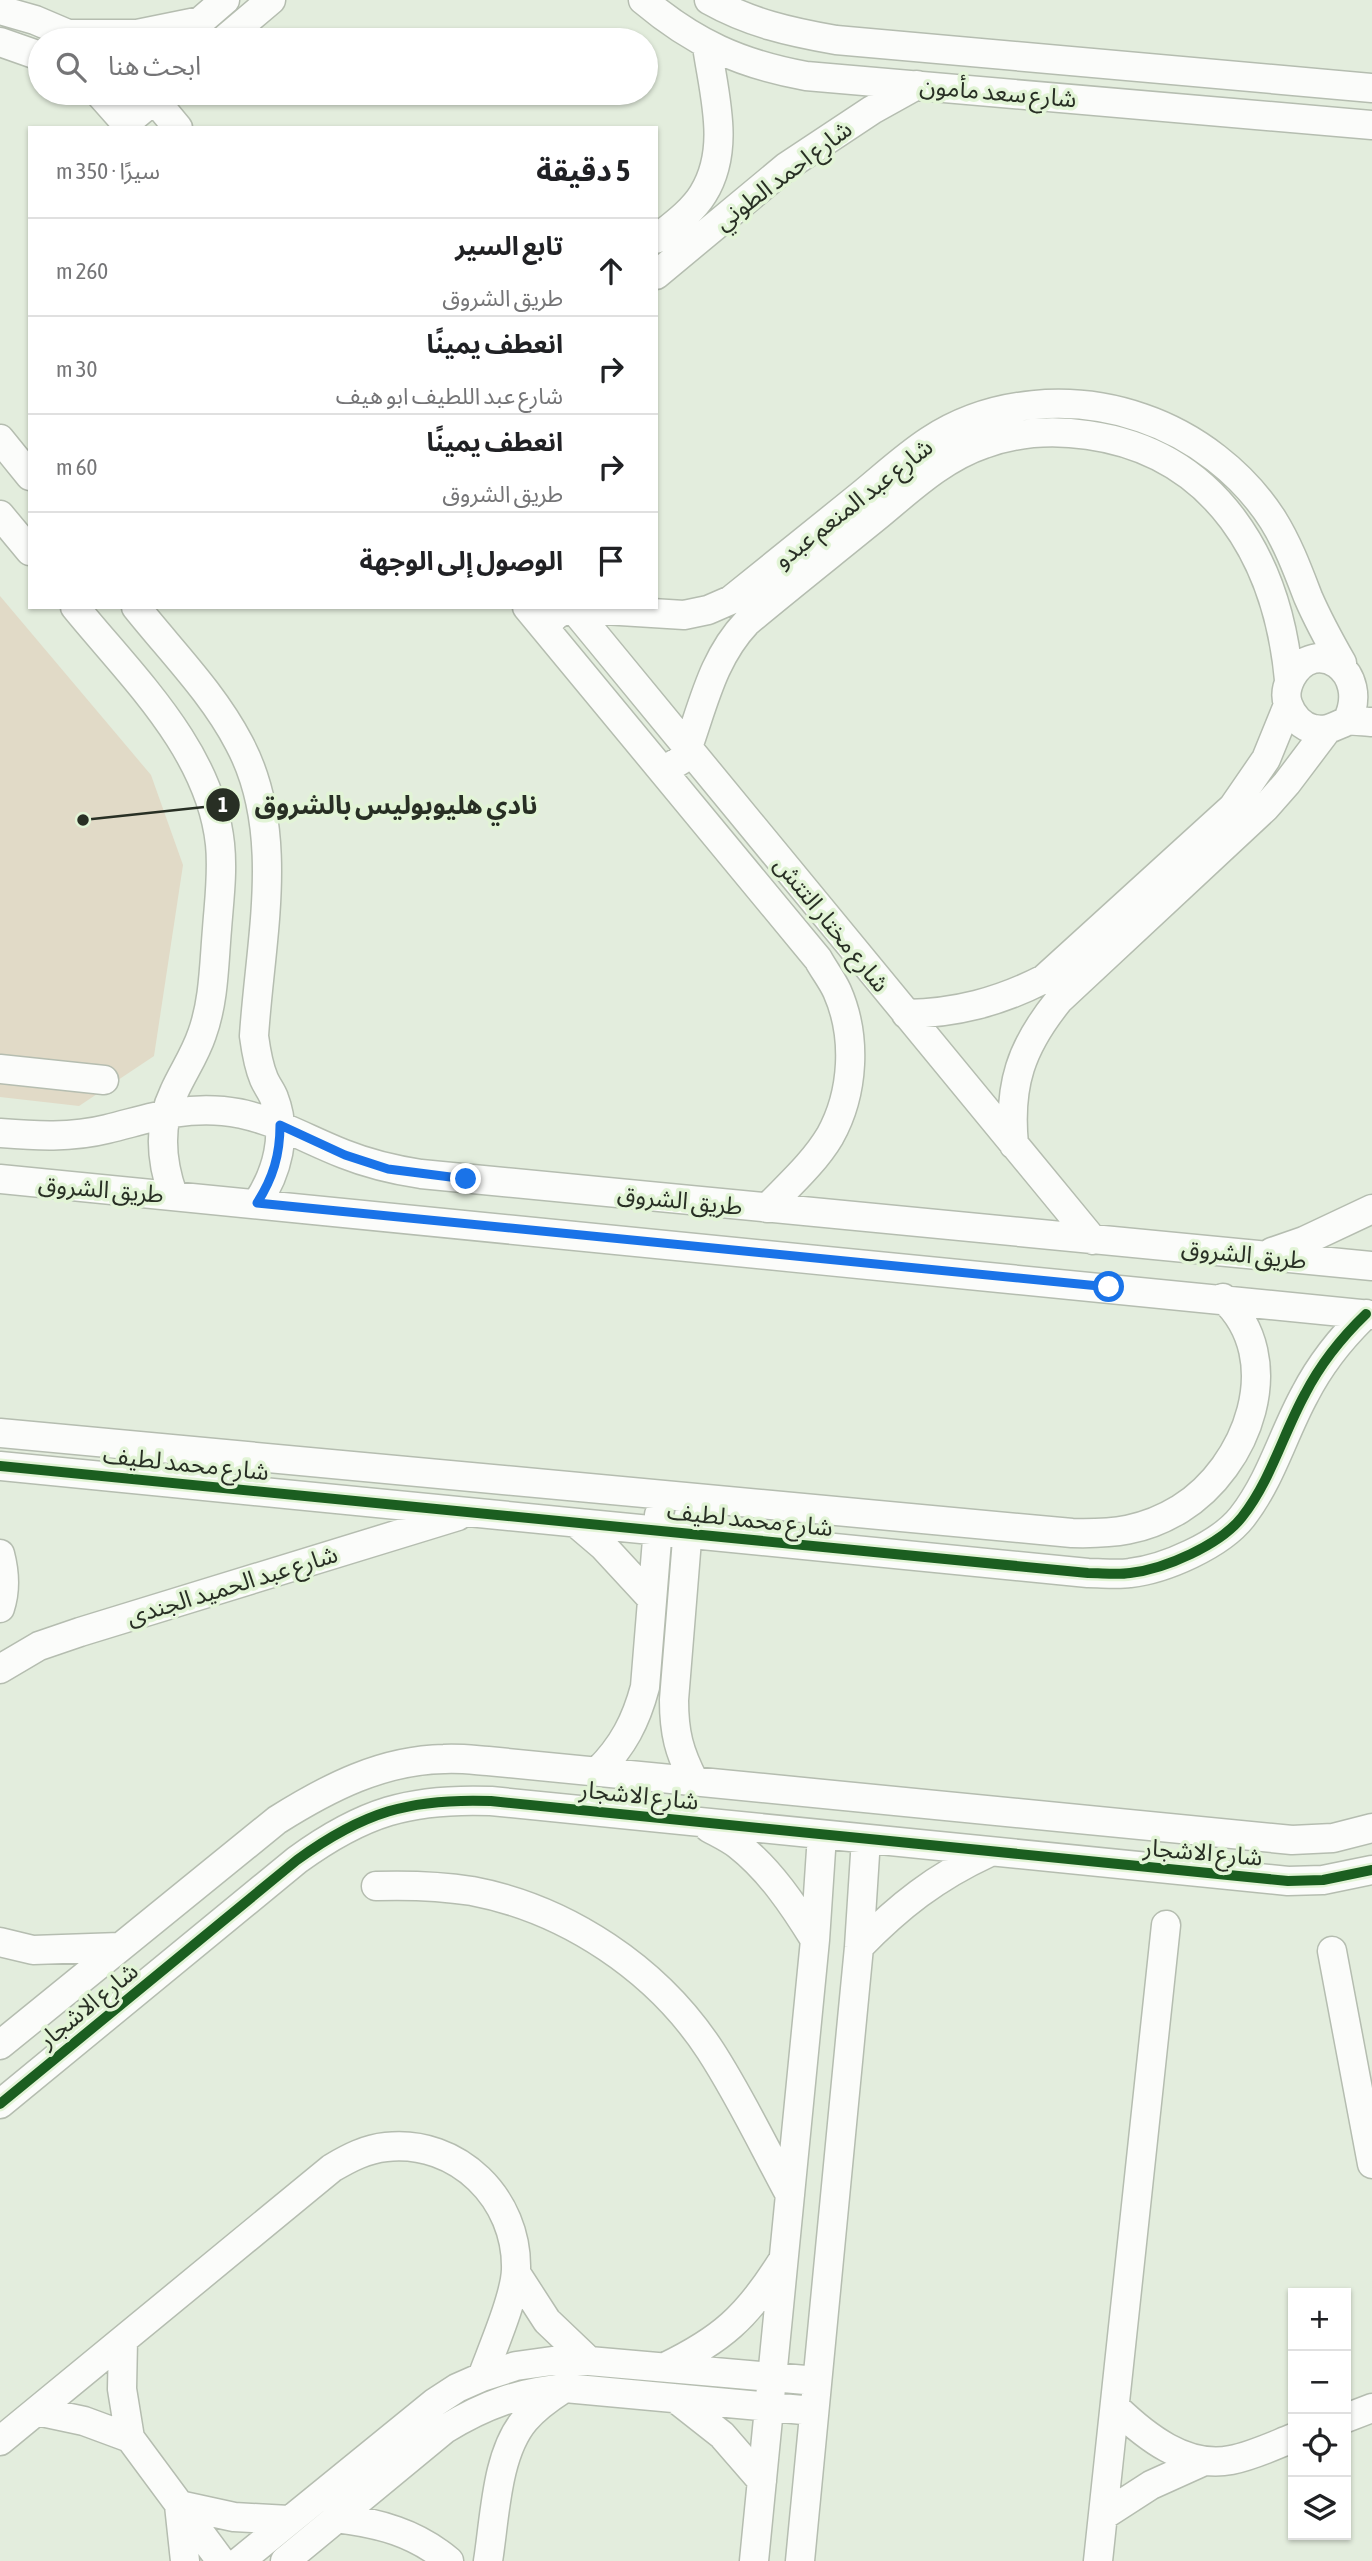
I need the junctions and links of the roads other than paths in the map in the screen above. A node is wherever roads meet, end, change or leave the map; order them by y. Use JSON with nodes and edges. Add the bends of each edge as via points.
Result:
{"nodes":[{"id":1,"x":225,"y":0,"type":"edge"},
{"id":2,"x":271,"y":0,"type":"edge"},
{"id":3,"x":643,"y":0,"type":"edge"},
{"id":4,"x":709,"y":0,"type":"edge"},
{"id":5,"x":0,"y":10,"type":"edge"},
{"id":6,"x":201,"y":21,"type":"junction"},
{"id":7,"x":55,"y":28,"type":"edge"},
{"id":8,"x":167,"y":28,"type":"edge"},
{"id":9,"x":193,"y":28,"type":"edge"},
{"id":10,"x":238,"y":28,"type":"edge"},
{"id":11,"x":0,"y":42,"type":"edge"},
{"id":12,"x":707,"y":46,"type":"junction"},
{"id":13,"x":28,"y":51,"type":"edge"},
{"id":14,"x":1372,"y":71,"type":"edge"},
{"id":15,"x":1331,"y":84,"type":"junction"},
{"id":16,"x":917,"y":85,"type":"junction"},
{"id":17,"x":1372,"y":88,"type":"edge"},
{"id":18,"x":115,"y":105,"type":"edge"},
{"id":19,"x":146,"y":105,"type":"edge"},
{"id":20,"x":162,"y":105,"type":"edge"},
{"id":21,"x":1334,"y":121,"type":"junction"},
{"id":22,"x":128,"y":125,"type":"edge"},
{"id":23,"x":1372,"y":125,"type":"edge"},
{"id":24,"x":177,"y":126,"type":"edge"},
{"id":25,"x":1372,"y":142,"type":"edge"},
{"id":26,"x":662,"y":252,"type":"edge"},
{"id":27,"x":0,"y":439,"type":"edge"},
{"id":28,"x":28,"y":474,"type":"edge"},
{"id":29,"x":0,"y":515,"type":"edge"},
{"id":30,"x":28,"y":549,"type":"edge"},
{"id":31,"x":77,"y":609,"type":"edge"},
{"id":32,"x":138,"y":609,"type":"edge"},
{"id":33,"x":568,"y":609,"type":"edge"},
{"id":34,"x":573,"y":609,"type":"edge"},
{"id":35,"x":588,"y":609,"type":"edge"},
{"id":36,"x":536,"y":618,"type":"edge"},
{"id":37,"x":1357,"y":675,"type":"edge"},
{"id":38,"x":1289,"y":693,"type":"junction"},
{"id":39,"x":1349,"y":724,"type":"edge"},
{"id":40,"x":688,"y":747,"type":"junction"},
{"id":41,"x":663,"y":771,"type":"junction"},
{"id":42,"x":829,"y":920,"type":"junction"},
{"id":43,"x":802,"y":939,"type":"junction"},
{"id":44,"x":906,"y":1014,"type":"junction"},
{"id":45,"x":0,"y":1069,"type":"edge"},
{"id":46,"x":104,"y":1080,"type":"dead end"},
{"id":47,"x":167,"y":1113,"type":"junction"},
{"id":48,"x":280,"y":1125,"type":"junction"},
{"id":49,"x":0,"y":1133,"type":"edge"},
{"id":50,"x":1014,"y":1145,"type":"junction"},
{"id":51,"x":0,"y":1179,"type":"edge"},
{"id":52,"x":173,"y":1195,"type":"junction"},
{"id":53,"x":257,"y":1203,"type":"junction"},
{"id":54,"x":766,"y":1208,"type":"junction"},
{"id":55,"x":1372,"y":1209,"type":"edge"},
{"id":56,"x":1093,"y":1240,"type":"junction"},
{"id":57,"x":1258,"y":1256,"type":"junction"},
{"id":58,"x":1372,"y":1266,"type":"edge"},
{"id":59,"x":1223,"y":1298,"type":"junction"},
{"id":60,"x":1369,"y":1314,"type":"edge"},
{"id":61,"x":0,"y":1433,"type":"edge"},
{"id":62,"x":0,"y":1466,"type":"edge"},
{"id":63,"x":661,"y":1494,"type":"junction"},
{"id":64,"x":691,"y":1497,"type":"junction"},
{"id":65,"x":469,"y":1512,"type":"junction"},
{"id":66,"x":576,"y":1523,"type":"junction"},
{"id":67,"x":658,"y":1531,"type":"junction"},
{"id":68,"x":688,"y":1534,"type":"junction"},
{"id":69,"x":0,"y":1555,"type":"edge"},
{"id":70,"x":652,"y":1599,"type":"junction"},
{"id":71,"x":0,"y":1608,"type":"edge"},
{"id":72,"x":0,"y":1669,"type":"edge"},
{"id":73,"x":598,"y":1771,"type":"junction"},
{"id":74,"x":694,"y":1781,"type":"junction"},
{"id":75,"x":1101,"y":1821,"type":"junction"},
{"id":76,"x":700,"y":1823,"type":"junction"},
{"id":77,"x":1372,"y":1828,"type":"edge"},
{"id":78,"x":822,"y":1835,"type":"junction"},
{"id":79,"x":866,"y":1839,"type":"junction"},
{"id":80,"x":989,"y":1852,"type":"junction"},
{"id":81,"x":226,"y":1859,"type":"junction"},
{"id":82,"x":1097,"y":1863,"type":"junction"},
{"id":83,"x":1372,"y":1870,"type":"edge"},
{"id":84,"x":376,"y":1886,"type":"dead end"},
{"id":85,"x":255,"y":1895,"type":"junction"},
{"id":86,"x":1166,"y":1925,"type":"dead end"},
{"id":87,"x":815,"y":1940,"type":"junction"},
{"id":88,"x":0,"y":1942,"type":"edge"},
{"id":89,"x":120,"y":1947,"type":"junction"},
{"id":90,"x":859,"y":1947,"type":"junction"},
{"id":91,"x":1332,"y":1951,"type":"dead end"},
{"id":92,"x":0,"y":2045,"type":"edge"},
{"id":93,"x":0,"y":2104,"type":"edge"},
{"id":94,"x":1372,"y":2164,"type":"edge"},
{"id":95,"x":790,"y":2195,"type":"junction"},
{"id":96,"x":784,"y":2258,"type":"junction"},
{"id":97,"x":516,"y":2273,"type":"junction"},
{"id":98,"x":123,"y":2340,"type":"junction"},
{"id":99,"x":589,"y":2361,"type":"junction"},
{"id":100,"x":664,"y":2368,"type":"junction"},
{"id":101,"x":482,"y":2377,"type":"junction"},
{"id":102,"x":772,"y":2377,"type":"junction"},
{"id":103,"x":817,"y":2381,"type":"junction"},
{"id":104,"x":565,"y":2388,"type":"junction"},
{"id":105,"x":675,"y":2398,"type":"junction"},
{"id":106,"x":770,"y":2406,"type":"junction"},
{"id":107,"x":1115,"y":2406,"type":"junction"},
{"id":108,"x":1372,"y":2408,"type":"edge"},
{"id":109,"x":37,"y":2410,"type":"junction"},
{"id":110,"x":814,"y":2411,"type":"junction"},
{"id":111,"x":1351,"y":2416,"type":"edge"},
{"id":112,"x":130,"y":2438,"type":"junction"},
{"id":113,"x":1288,"y":2440,"type":"edge"},
{"id":114,"x":0,"y":2441,"type":"edge"},
{"id":115,"x":1202,"y":2462,"type":"junction"},
{"id":116,"x":762,"y":2482,"type":"junction"},
{"id":117,"x":179,"y":2505,"type":"junction"},
{"id":118,"x":1103,"y":2516,"type":"junction"},
{"id":119,"x":337,"y":2518,"type":"junction"},
{"id":120,"x":289,"y":2521,"type":"junction"},
{"id":121,"x":185,"y":2561,"type":"edge"},
{"id":122,"x":221,"y":2561,"type":"edge"},
{"id":123,"x":240,"y":2561,"type":"edge"},
{"id":124,"x":285,"y":2561,"type":"edge"},
{"id":125,"x":449,"y":2561,"type":"edge"},
{"id":126,"x":488,"y":2561,"type":"edge"},
{"id":127,"x":754,"y":2561,"type":"edge"},
{"id":128,"x":800,"y":2561,"type":"edge"},
{"id":129,"x":1098,"y":2561,"type":"edge"}],
"edges":[{"from":1,"to":6,"type":"street"},
{"from":2,"to":10,"type":"street"},
{"from":3,"to":12,"type":"street","name":"شارع سعد مأمون"},
{"from":4,"to":15,"type":"street","name":"شارع سعد مأمون","via":[[784,31],[836,40]]},
{"from":5,"to":7,"type":"street"},
{"from":6,"to":8,"type":"street"},
{"from":6,"to":9,"type":"street"},
{"from":11,"to":13,"type":"street"},
{"from":12,"to":16,"type":"street","name":"شارع سعد مأمون","via":[[772,70]]},
{"from":12,"to":26,"type":"street","name":"شارع احمد الطوني","via":[[719,128],[716,163],[702,196]]},
{"from":14,"to":15,"type":"street"},
{"from":15,"to":17,"type":"street","name":"شارع سعد مأمون"},
{"from":16,"to":21,"type":"street","name":"شارع سعد مأمون"},
{"from":16,"to":26,"type":"street","name":"شارع احمد الطوني","via":[[872,110]]},
{"from":18,"to":22,"type":"street"},
{"from":19,"to":22,"type":"street"},
{"from":20,"to":24,"type":"street"},
{"from":21,"to":23,"type":"street","name":"شارع سعد مأمون"},
{"from":21,"to":25,"type":"street"},
{"from":27,"to":28,"type":"street"},
{"from":29,"to":30,"type":"street"},
{"from":31,"to":47,"type":"street","via":[[176,731],[197,766],[215,814],[221,876],[211,1004]]},
{"from":32,"to":48,"type":"street","via":[[222,713],[254,778],[267,848],[254,1036],[257,1059],[275,1099]]},
{"from":33,"to":36,"type":"street","via":[[551,618]]},
{"from":34,"to":40,"type":"street","name":"شارع مختار التتش"},
{"from":35,"to":37,"type":"street","name":"شارع عبد المنعم عبدو","via":[[684,615],[708,610],[731,600],[929,440],[985,415],[1020,406],[1069,403],[1117,409],[1164,425],[1206,449],[1243,481],[1273,520],[1324,631]]},
{"from":36,"to":41,"type":"street","name":"شارع مختار التتش"},
{"from":37,"to":38,"type":"street","via":[[1330,659],[1318,658],[1296,670]]},
{"from":37,"to":39,"type":"street","via":[[1359,695]]},
{"from":38,"to":39,"type":"street","via":[[1294,716],[1303,724],[1314,729]]},
{"from":38,"to":40,"type":"street","name":"شارع عبد المنعم عبدو","via":[[1282,624],[1264,569],[1243,532],[1216,499],[1184,472],[1148,452],[1108,438],[1066,432],[1024,434],[983,444],[935,469],[747,622],[719,659]]},
{"from":38,"to":44,"type":"street","via":[[1266,759],[1233,807],[1044,979],[963,1009]]},
{"from":39,"to":50,"type":"street","via":[[1308,757],[1265,808],[1059,1000],[1039,1025],[1015,1083]]},
{"from":40,"to":41,"type":"street","name":"شارع عبد المنعم عبدو","via":[[681,760]]},
{"from":40,"to":42,"type":"street","name":"شارع مختار التتش"},
{"from":41,"to":43,"type":"street","name":"شارع مختار التتش"},
{"from":42,"to":43,"type":"street"},
{"from":42,"to":44,"type":"street","name":"شارع مختار التتش"},
{"from":43,"to":54,"type":"street","name":"شارع مختار التتش","via":[[837,991],[848,1027],[851,1065],[845,1102],[829,1136]]},
{"from":44,"to":50,"type":"street","name":"شارع مختار التتش"},
{"from":45,"to":46,"type":"street"},
{"from":47,"to":48,"type":"street","name":"طريق الشروق","via":[[224,1111]]},
{"from":47,"to":49,"type":"street","name":"طريق الشروق","via":[[75,1135]]},
{"from":47,"to":52,"type":"street","via":[[162,1146]]},
{"from":48,"to":53,"type":"street","via":[[273,1174]]},
{"from":48,"to":54,"type":"street","name":"طريق الشروق","via":[[388,1169]]},
{"from":50,"to":56,"type":"street","name":"شارع مختار التتش"},
{"from":51,"to":52,"type":"street","name":"طريق الشروق"},
{"from":52,"to":53,"type":"street","name":"طريق الشروق"},
{"from":53,"to":59,"type":"street","name":"طريق الشروق"},
{"from":54,"to":56,"type":"street","name":"طريق الشروق"},
{"from":55,"to":57,"type":"street","via":[[1304,1241]]},
{"from":56,"to":57,"type":"street","name":"طريق الشروق"},
{"from":57,"to":58,"type":"street","name":"طريق الشروق"},
{"from":59,"to":60,"type":"street","name":"طريق الشروق"},
{"from":59,"to":64,"type":"street","name":"شارع محمد لطيف","via":[[1241,1320],[1253,1349],[1257,1384],[1249,1419],[1233,1454],[1210,1485],[1181,1509],[1147,1525],[1110,1534],[1072,1533]]},
{"from":60,"to":68,"type":"street","name":"شارع محمد لطيف","via":[[1347,1332],[1316,1374],[1267,1478],[1241,1519],[1208,1545],[1171,1564],[1130,1574],[1088,1573]]},
{"from":61,"to":63,"type":"street","name":"شارع محمد لطيف"},
{"from":62,"to":65,"type":"street","name":"شارع محمد لطيف"},
{"from":63,"to":64,"type":"street","name":"شارع محمد لطيف"},
{"from":63,"to":67,"type":"street"},
{"from":64,"to":68,"type":"street"},
{"from":65,"to":66,"type":"street","name":"شارع محمد لطيف"},
{"from":65,"to":72,"type":"street","name":"شارع عبد الحميد الجندى","via":[[80,1632],[39,1646]]},
{"from":66,"to":67,"type":"street","name":"شارع محمد لطيف"},
{"from":66,"to":70,"type":"street"},
{"from":67,"to":68,"type":"street","name":"شارع محمد لطيف"},
{"from":67,"to":70,"type":"street"},
{"from":68,"to":74,"type":"street","via":[[674,1728]]},
{"from":69,"to":71,"type":"street","via":[[4,1571]]},
{"from":70,"to":73,"type":"street","via":[[639,1710],[615,1754]]},
{"from":73,"to":74,"type":"street","name":"شارع الاشجار"},
{"from":73,"to":81,"type":"street","name":"شارع الاشجار","via":[[443,1758],[399,1764],[356,1776],[316,1796]]},
{"from":74,"to":75,"type":"street","name":"شارع الاشجار"},
{"from":75,"to":77,"type":"street","name":"شارع الاشجار","via":[[1292,1840],[1333,1838]]},
{"from":75,"to":82,"type":"street"},
{"from":76,"to":78,"type":"street","name":"شارع الاشجار"},
{"from":76,"to":85,"type":"street","name":"شارع الاشجار","via":[[491,1801],[450,1799],[408,1805],[368,1817],[331,1836]]},
{"from":76,"to":87,"type":"street","via":[[737,1844],[767,1873]]},
{"from":78,"to":79,"type":"street","name":"شارع الاشجار"},
{"from":78,"to":87,"type":"street"},
{"from":79,"to":80,"type":"street","name":"شارع الاشجار"},
{"from":79,"to":90,"type":"street"},
{"from":80,"to":82,"type":"street","name":"شارع الاشجار"},
{"from":80,"to":90,"type":"street","via":[[920,1890]]},
{"from":81,"to":85,"type":"street"},
{"from":81,"to":89,"type":"street","name":"شارع الاشجار"},
{"from":82,"to":83,"type":"street","name":"شارع الاشجار","via":[[1288,1881],[1323,1880]]},
{"from":84,"to":95,"type":"street","via":[[425,1885],[520,1904],[565,1922],[607,1947],[654,1985],[710,2049]]},
{"from":85,"to":93,"type":"street","name":"شارع الاشجار"},
{"from":86,"to":107,"type":"street"},
{"from":87,"to":95,"type":"street"},
{"from":88,"to":89,"type":"street","via":[[33,1950]]},
{"from":89,"to":92,"type":"street","name":"شارع الاشجار"},
{"from":90,"to":103,"type":"street"},
{"from":91,"to":94,"type":"street"},
{"from":95,"to":96,"type":"street"},
{"from":96,"to":100,"type":"street","via":[[762,2294],[734,2325],[702,2349]]},
{"from":96,"to":102,"type":"street"},
{"from":97,"to":98,"type":"street","via":[[515,2243],[506,2215],[470,2169],[416,2147],[386,2147],[358,2154],[332,2168]]},
{"from":97,"to":99,"type":"street","via":[[547,2321]]},
{"from":97,"to":101,"type":"street"},
{"from":98,"to":109,"type":"street"},
{"from":98,"to":112,"type":"street","via":[[121,2389]]},
{"from":99,"to":100,"type":"street"},
{"from":99,"to":101,"type":"street","via":[[516,2366]]},
{"from":100,"to":102,"type":"street"},
{"from":101,"to":120,"type":"street","via":[[434,2403]]},
{"from":102,"to":103,"type":"street"},
{"from":102,"to":106,"type":"street"},
{"from":103,"to":110,"type":"street"},
{"from":104,"to":105,"type":"street"},
{"from":104,"to":119,"type":"street","via":[[502,2400],[473,2412]]},
{"from":104,"to":126,"type":"street","via":[[542,2403],[510,2445]]},
{"from":105,"to":106,"type":"street"},
{"from":105,"to":116,"type":"street","via":[[722,2435]]},
{"from":106,"to":110,"type":"street"},
{"from":106,"to":116,"type":"street"},
{"from":107,"to":115,"type":"street","via":[[1155,2440]]},
{"from":107,"to":118,"type":"street"},
{"from":108,"to":111,"type":"street"},
{"from":109,"to":112,"type":"street"},
{"from":109,"to":114,"type":"street"},
{"from":110,"to":128,"type":"street"},
{"from":112,"to":117,"type":"street"},
{"from":113,"to":115,"type":"street","via":[[1233,2460]]},
{"from":115,"to":118,"type":"street","via":[[1150,2485]]},
{"from":116,"to":127,"type":"street"},
{"from":117,"to":120,"type":"street","via":[[234,2517]]},
{"from":117,"to":121,"type":"street"},
{"from":117,"to":122,"type":"street"},
{"from":118,"to":129,"type":"street"},
{"from":119,"to":124,"type":"street"},
{"from":119,"to":125,"type":"street","via":[[404,2532]]},
{"from":120,"to":123,"type":"street"}]}
